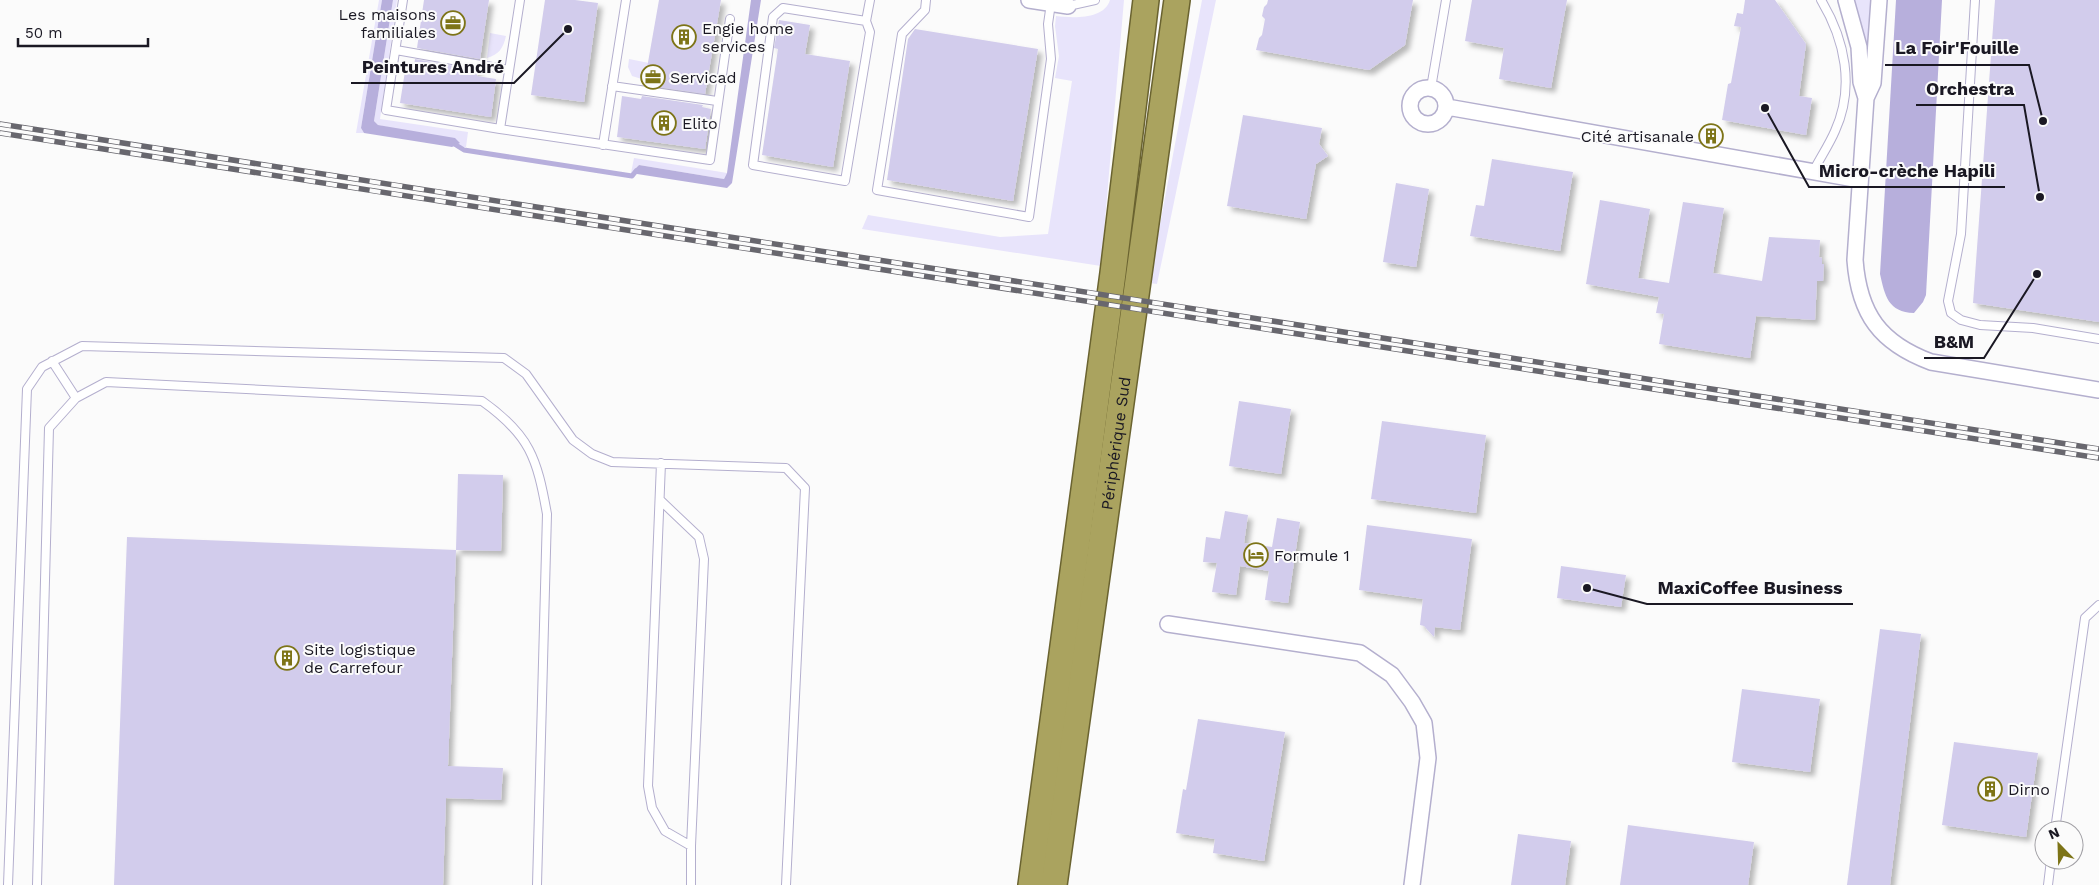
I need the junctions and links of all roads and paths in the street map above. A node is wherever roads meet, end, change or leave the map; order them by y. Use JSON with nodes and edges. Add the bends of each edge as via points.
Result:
{"nodes":[{"id":1,"x":403,"y":0,"type":"edge"},
{"id":2,"x":520,"y":0,"type":"edge"},
{"id":3,"x":626,"y":0,"type":"edge"},
{"id":4,"x":870,"y":0,"type":"edge"},
{"id":5,"x":926,"y":0,"type":"edge"},
{"id":6,"x":1029,"y":0,"type":"edge"},
{"id":7,"x":1095,"y":0,"type":"edge"},
{"id":8,"x":1146,"y":0,"type":"edge"},
{"id":9,"x":1177,"y":0,"type":"edge"},
{"id":10,"x":1446,"y":0,"type":"edge"},
{"id":11,"x":1821,"y":0,"type":"edge"},
{"id":12,"x":1846,"y":0,"type":"edge"},
{"id":13,"x":1879,"y":0,"type":"edge"},
{"id":14,"x":1975,"y":0,"type":"edge"},
{"id":15,"x":1051,"y":3,"type":"junction"},
{"id":16,"x":1068,"y":6,"type":"joint"},
{"id":17,"x":730,"y":19,"type":"dead end"},
{"id":18,"x":866,"y":21,"type":"junction"},
{"id":19,"x":396,"y":50,"type":"junction"},
{"id":20,"x":509,"y":70,"type":"junction"},
{"id":21,"x":612,"y":86,"type":"junction"},
{"id":22,"x":1431,"y":88,"type":"junction"},
{"id":23,"x":1866,"y":98,"type":"junction"},
{"id":24,"x":717,"y":101,"type":"junction"},
{"id":25,"x":1447,"y":107,"type":"junction"},
{"id":26,"x":500,"y":129,"type":"junction"},
{"id":27,"x":602,"y":145,"type":"junction"},
{"id":28,"x":1813,"y":172,"type":"junction"},
{"id":29,"x":1860,"y":180,"type":"junction"},
{"id":30,"x":2099,"y":339,"type":"edge"},
{"id":31,"x":52,"y":361,"type":"junction"},
{"id":32,"x":2099,"y":390,"type":"edge"},
{"id":33,"x":76,"y":398,"type":"junction"},
{"id":34,"x":661,"y":463,"type":"junction"},
{"id":35,"x":660,"y":500,"type":"junction"},
{"id":36,"x":2099,"y":605,"type":"edge"},
{"id":37,"x":1168,"y":624,"type":"dead end"},
{"id":38,"x":2056,"y":820,"type":"edge"},
{"id":39,"x":691,"y":846,"type":"junction"},
{"id":40,"x":1416,"y":853,"type":"junction"},
{"id":41,"x":2050,"y":870,"type":"edge"},
{"id":42,"x":8,"y":885,"type":"edge"},
{"id":43,"x":37,"y":885,"type":"edge"},
{"id":44,"x":537,"y":885,"type":"edge"},
{"id":45,"x":691,"y":885,"type":"edge"},
{"id":46,"x":786,"y":885,"type":"edge"},
{"id":47,"x":1032,"y":885,"type":"edge"},
{"id":48,"x":1054,"y":885,"type":"edge"},
{"id":49,"x":1412,"y":885,"type":"edge"},
{"id":50,"x":1422,"y":885,"type":"edge"},
{"id":51,"x":2048,"y":885,"type":"edge"}],
"edges":[{"from":1,"to":19,"type":"lane"},
{"from":2,"to":20,"type":"lane"},
{"from":3,"to":21,"type":"lane"},
{"from":4,"to":18,"type":"lane"},
{"from":5,"to":15,"type":"lane","via":[[925,10],[902,34],[877,190],[1029,217],[1052,58],[1048,24]]},
{"from":6,"to":15,"type":"street"},
{"from":7,"to":16,"type":"lane"},
{"from":8,"to":47,"type":"highway","name":"Périphérique Sud","via":[[1114,273]]},
{"from":9,"to":48,"type":"highway","name":"Périphérique Sud"},
{"from":10,"to":22,"type":"lane"},
{"from":11,"to":28,"type":"lane","via":[[1832,18],[1843,53],[1847,81],[1836,131]]},
{"from":12,"to":23,"type":"street","via":[[1860,47],[1861,82]]},
{"from":13,"to":23,"type":"street","via":[[1873,83]]},
{"from":14,"to":30,"type":"lane","via":[[1961,234],[1948,300],[1951,313],[1961,320],[1980,325],[2032,328]]},
{"from":15,"to":16,"type":"street"},
{"from":17,"to":24,"type":"lane"},
{"from":18,"to":18,"type":"lane","via":[[783,8],[773,17],[753,165],[845,181],[870,32]]},
{"from":19,"to":20,"type":"lane"},
{"from":19,"to":26,"type":"lane","via":[[386,110]]},
{"from":20,"to":26,"type":"lane"},
{"from":21,"to":24,"type":"lane"},
{"from":21,"to":27,"type":"lane"},
{"from":22,"to":25,"type":"street","via":[[1442,94]]},
{"from":22,"to":25,"type":"street","via":[[1423,88],[1412,98],[1410,106],[1416,119],[1421,123],[1435,123]]},
{"from":23,"to":29,"type":"street"},
{"from":24,"to":27,"type":"lane","via":[[710,160]]},
{"from":25,"to":28,"type":"street"},
{"from":26,"to":27,"type":"lane"},
{"from":28,"to":29,"type":"street"},
{"from":29,"to":32,"type":"street","via":[[1855,260],[1858,287],[1869,315],[1887,337],[1914,356],[1931,362]]},
{"from":31,"to":33,"type":"lane"},
{"from":31,"to":34,"type":"lane","via":[[82,346],[504,358],[526,374],[573,440],[592,454],[612,462]]},
{"from":31,"to":42,"type":"lane","via":[[42,367],[27,388]]},
{"from":33,"to":43,"type":"lane","via":[[49,428]]},
{"from":33,"to":44,"type":"lane","via":[[106,382],[482,401],[505,417],[528,445],[540,474],[547,514]]},
{"from":34,"to":35,"type":"lane"},
{"from":34,"to":46,"type":"lane","via":[[786,468],[805,488]]},
{"from":35,"to":39,"type":"lane","via":[[698,537],[704,559]]},
{"from":35,"to":39,"type":"lane","via":[[648,786],[652,808],[665,831]]},
{"from":36,"to":38,"type":"lane","via":[[2085,618]]},
{"from":37,"to":40,"type":"street","via":[[1360,653],[1392,675],[1424,723],[1428,758]]},
{"from":39,"to":45,"type":"lane"},
{"from":40,"to":49,"type":"street"},
{"from":40,"to":50,"type":"street"},
{"from":41,"to":51,"type":"lane"}]}
